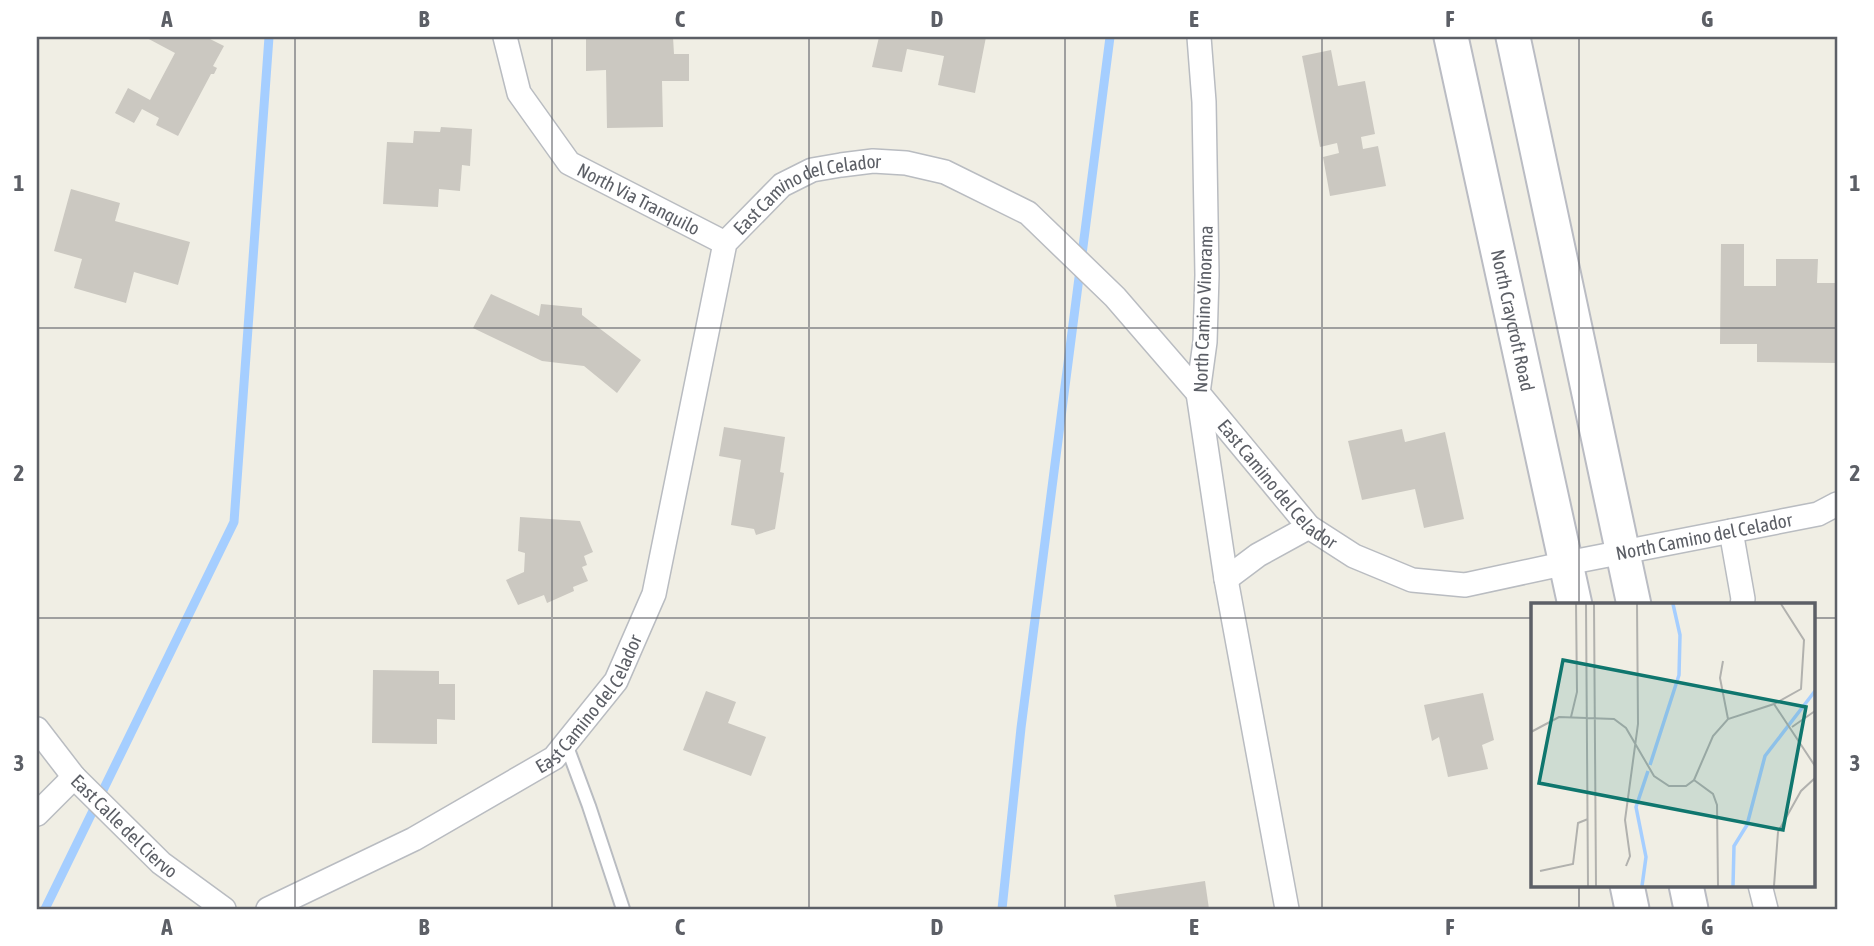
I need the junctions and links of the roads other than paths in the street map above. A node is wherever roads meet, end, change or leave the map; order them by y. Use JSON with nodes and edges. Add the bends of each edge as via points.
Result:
{"nodes":[{"id":1,"x":505,"y":37,"type":"edge"},
{"id":2,"x":1199,"y":37,"type":"edge"},
{"id":3,"x":1451,"y":37,"type":"edge"},
{"id":4,"x":1513,"y":37,"type":"edge"},
{"id":5,"x":725,"y":243,"type":"junction"},
{"id":6,"x":1198,"y":393,"type":"junction"},
{"id":7,"x":1837,"y":503,"type":"edge"},
{"id":8,"x":1309,"y":527,"type":"junction"},
{"id":9,"x":1731,"y":531,"type":"junction"},
{"id":10,"x":1624,"y":552,"type":"junction"},
{"id":11,"x":1567,"y":563,"type":"junction"},
{"id":12,"x":1226,"y":579,"type":"junction"},
{"id":13,"x":1575,"y":603,"type":"edge"},
{"id":14,"x":1634,"y":603,"type":"edge"},
{"id":15,"x":1742,"y":603,"type":"edge"},
{"id":16,"x":37,"y":729,"type":"edge"},
{"id":17,"x":566,"y":744,"type":"junction"},
{"id":18,"x":74,"y":777,"type":"junction"},
{"id":19,"x":37,"y":814,"type":"edge"},
{"id":20,"x":1627,"y":886,"type":"edge"},
{"id":21,"x":1686,"y":886,"type":"edge"},
{"id":22,"x":1760,"y":886,"type":"edge"},
{"id":23,"x":224,"y":909,"type":"edge"},
{"id":24,"x":268,"y":909,"type":"edge"},
{"id":25,"x":623,"y":909,"type":"edge"},
{"id":26,"x":1287,"y":909,"type":"edge"},
{"id":27,"x":1632,"y":909,"type":"edge"},
{"id":28,"x":1691,"y":909,"type":"edge"},
{"id":29,"x":1766,"y":909,"type":"edge"}],
"edges":[{"from":1,"to":5,"type":"street","name":"North Via Tranquilo","via":[[519,93],[569,163]]},
{"from":2,"to":6,"type":"street","name":"North Camino Vinorama","via":[[1207,275]]},
{"from":3,"to":11,"type":"main road","name":"North Craycroft Road"},
{"from":4,"to":10,"type":"main road"},
{"from":5,"to":6,"type":"street","name":"East Camino del Celador","via":[[782,185],[812,170],[873,161],[945,172],[1028,213],[1115,297]]},
{"from":5,"to":17,"type":"street","name":"East Camino del Celador","via":[[654,594],[616,681]]},
{"from":6,"to":8,"type":"street","name":"East Camino del Celador"},
{"from":6,"to":12,"type":"street","name":"North Camino Vinorama"},
{"from":7,"to":9,"type":"street","name":"North Camino del Celador","via":[[1818,514]]},
{"from":8,"to":11,"type":"street","name":"East Camino del Celador","via":[[1354,555],[1412,580],[1465,585]]},
{"from":8,"to":12,"type":"street"},
{"from":9,"to":10,"type":"street","name":"North Camino del Celador"},
{"from":9,"to":15,"type":"street"},
{"from":10,"to":11,"type":"street","name":"North Camino del Celador"},
{"from":10,"to":14,"type":"main road"},
{"from":11,"to":13,"type":"main road","name":"North Craycroft Road"},
{"from":12,"to":26,"type":"street","name":"North Camino Vinorama"},
{"from":16,"to":18,"type":"street","name":"East Calle del Ciervo"},
{"from":17,"to":24,"type":"street","name":"East Camino del Celador","via":[[554,758],[415,839]]},
{"from":17,"to":25,"type":"lane"},
{"from":18,"to":19,"type":"street"},
{"from":18,"to":23,"type":"street","name":"East Calle del Ciervo","via":[[161,863]]},
{"from":20,"to":27,"type":"main road"},
{"from":21,"to":28,"type":"main road"},
{"from":22,"to":29,"type":"street"}]}
